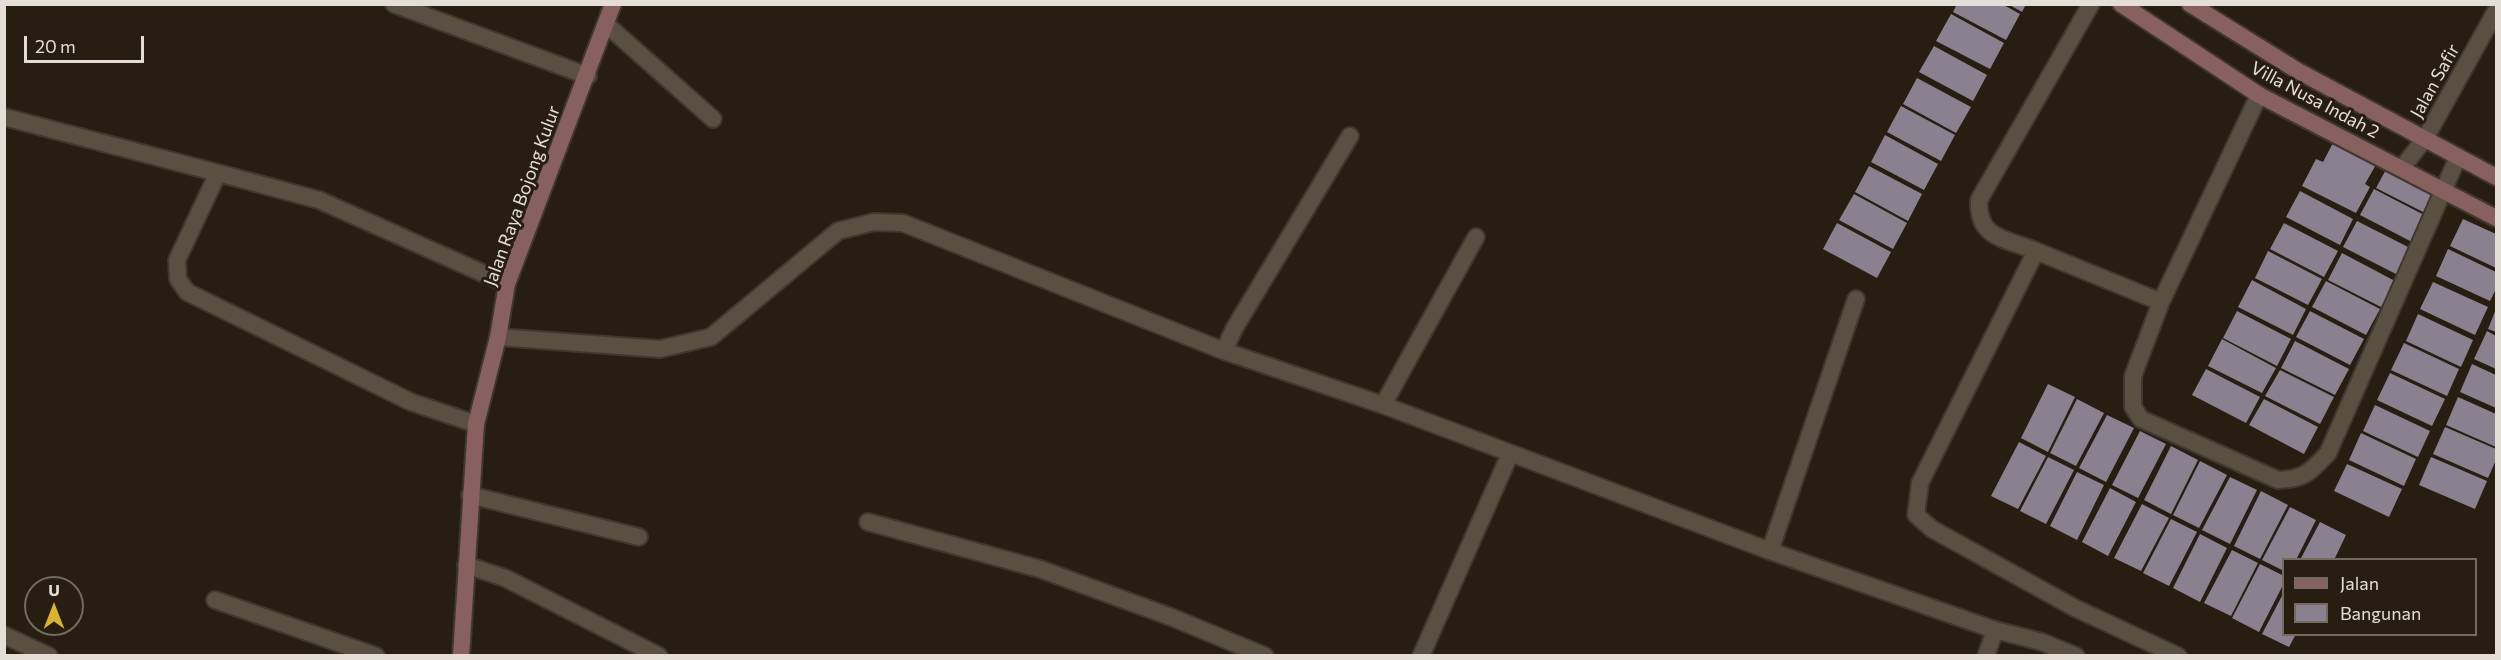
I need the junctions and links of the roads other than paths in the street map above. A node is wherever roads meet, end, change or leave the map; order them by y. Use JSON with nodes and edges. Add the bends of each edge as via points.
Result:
{"nodes":[{"id":1,"x":394,"y":4,"type":"edge"},
{"id":2,"x":613,"y":4,"type":"edge"},
{"id":3,"x":2091,"y":4,"type":"edge"},
{"id":4,"x":2121,"y":4,"type":"edge"},
{"id":5,"x":2198,"y":7,"type":"edge"},
{"id":6,"x":2496,"y":11,"type":"edge"},
{"id":7,"x":607,"y":25,"type":"junction"},
{"id":8,"x":588,"y":76,"type":"junction"},
{"id":9,"x":2259,"y":95,"type":"junction"},
{"id":10,"x":4,"y":117,"type":"edge"},
{"id":11,"x":713,"y":119,"type":"dead end"},
{"id":12,"x":1350,"y":136,"type":"dead end"},
{"id":13,"x":2426,"y":137,"type":"junction"},
{"id":14,"x":2458,"y":157,"type":"junction"},
{"id":15,"x":2402,"y":168,"type":"junction"},
{"id":16,"x":218,"y":173,"type":"junction"},
{"id":17,"x":2496,"y":177,"type":"edge"},
{"id":18,"x":2444,"y":191,"type":"junction"},
{"id":19,"x":2496,"y":218,"type":"edge"},
{"id":20,"x":1476,"y":237,"type":"dead end"},
{"id":21,"x":2036,"y":250,"type":"junction"},
{"id":22,"x":507,"y":284,"type":"junction"},
{"id":23,"x":1856,"y":299,"type":"dead end"},
{"id":24,"x":2161,"y":302,"type":"junction"},
{"id":25,"x":498,"y":337,"type":"junction"},
{"id":26,"x":1224,"y":351,"type":"junction"},
{"id":27,"x":1383,"y":405,"type":"junction"},
{"id":28,"x":476,"y":424,"type":"junction"},
{"id":29,"x":1510,"y":454,"type":"junction"},
{"id":30,"x":470,"y":495,"type":"junction"},
{"id":31,"x":868,"y":522,"type":"dead end"},
{"id":32,"x":639,"y":537,"type":"dead end"},
{"id":33,"x":1770,"y":551,"type":"junction"},
{"id":34,"x":466,"y":566,"type":"junction"},
{"id":35,"x":215,"y":600,"type":"dead end"},
{"id":36,"x":1995,"y":630,"type":"junction"},
{"id":37,"x":4,"y":635,"type":"edge"},
{"id":38,"x":49,"y":656,"type":"edge"},
{"id":39,"x":376,"y":656,"type":"edge"},
{"id":40,"x":461,"y":656,"type":"edge"},
{"id":41,"x":659,"y":656,"type":"edge"},
{"id":42,"x":1265,"y":656,"type":"edge"},
{"id":43,"x":1421,"y":656,"type":"edge"},
{"id":44,"x":1986,"y":656,"type":"edge"},
{"id":45,"x":2076,"y":656,"type":"edge"},
{"id":46,"x":2178,"y":656,"type":"edge"}],
"edges":[{"from":1,"to":8,"type":"street"},
{"from":2,"to":7,"type":"main road","name":"Jalan Raya Bojong Kulur"},
{"from":3,"to":21,"type":"street","via":[[1979,200],[1986,231]]},
{"from":4,"to":9,"type":"main road","name":"Villa Nusa Indah 2"},
{"from":5,"to":13,"type":"main road","name":"Villa Nusa Indah 2","via":[[2298,71]]},
{"from":6,"to":13,"type":"street","name":"Jalan Safir"},
{"from":7,"to":8,"type":"main road","name":"Jalan Raya Bojong Kulur"},
{"from":7,"to":11,"type":"street"},
{"from":8,"to":22,"type":"main road","name":"Jalan Raya Bojong Kulur"},
{"from":9,"to":15,"type":"main road","name":"Villa Nusa Indah 2"},
{"from":9,"to":24,"type":"street"},
{"from":10,"to":16,"type":"street"},
{"from":12,"to":26,"type":"street"},
{"from":13,"to":14,"type":"main road","name":"Villa Nusa Indah 2"},
{"from":13,"to":15,"type":"street","name":"Jalan Safir"},
{"from":14,"to":17,"type":"main road","name":"Villa Nusa Indah 2"},
{"from":14,"to":18,"type":"street"},
{"from":15,"to":18,"type":"main road","name":"Villa Nusa Indah 2"},
{"from":16,"to":22,"type":"street","via":[[319,200]]},
{"from":16,"to":28,"type":"street","via":[[177,260],[178,279],[187,292],[411,402]]},
{"from":18,"to":19,"type":"main road","name":"Villa Nusa Indah 2"},
{"from":18,"to":24,"type":"street","via":[[2328,453],[2308,474],[2278,480],[2141,419],[2133,407],[2133,376]]},
{"from":20,"to":27,"type":"street"},
{"from":21,"to":24,"type":"street"},
{"from":21,"to":46,"type":"street","via":[[1920,483],[1916,514],[1932,529],[2075,608]]},
{"from":22,"to":25,"type":"main road","name":"Jalan Raya Bojong Kulur"},
{"from":23,"to":33,"type":"street"},
{"from":25,"to":26,"type":"street","via":[[660,349],[711,337],[838,231],[874,222],[903,223]]},
{"from":25,"to":28,"type":"main road","name":"Jalan Raya Bojong Kulur"},
{"from":26,"to":27,"type":"street"},
{"from":27,"to":29,"type":"street"},
{"from":28,"to":30,"type":"main road","name":"Jalan Raya Bojong Kulur"},
{"from":29,"to":33,"type":"street"},
{"from":29,"to":43,"type":"street"},
{"from":30,"to":32,"type":"street"},
{"from":30,"to":34,"type":"main road","name":"Jalan Raya Bojong Kulur"},
{"from":31,"to":42,"type":"street","via":[[1040,569]]},
{"from":33,"to":36,"type":"street"},
{"from":34,"to":40,"type":"main road","name":"Jalan Raya Bojong Kulur"},
{"from":34,"to":41,"type":"street","via":[[506,578]]},
{"from":35,"to":39,"type":"street"},
{"from":36,"to":44,"type":"street"},
{"from":36,"to":45,"type":"street"},
{"from":37,"to":38,"type":"street"}]}
